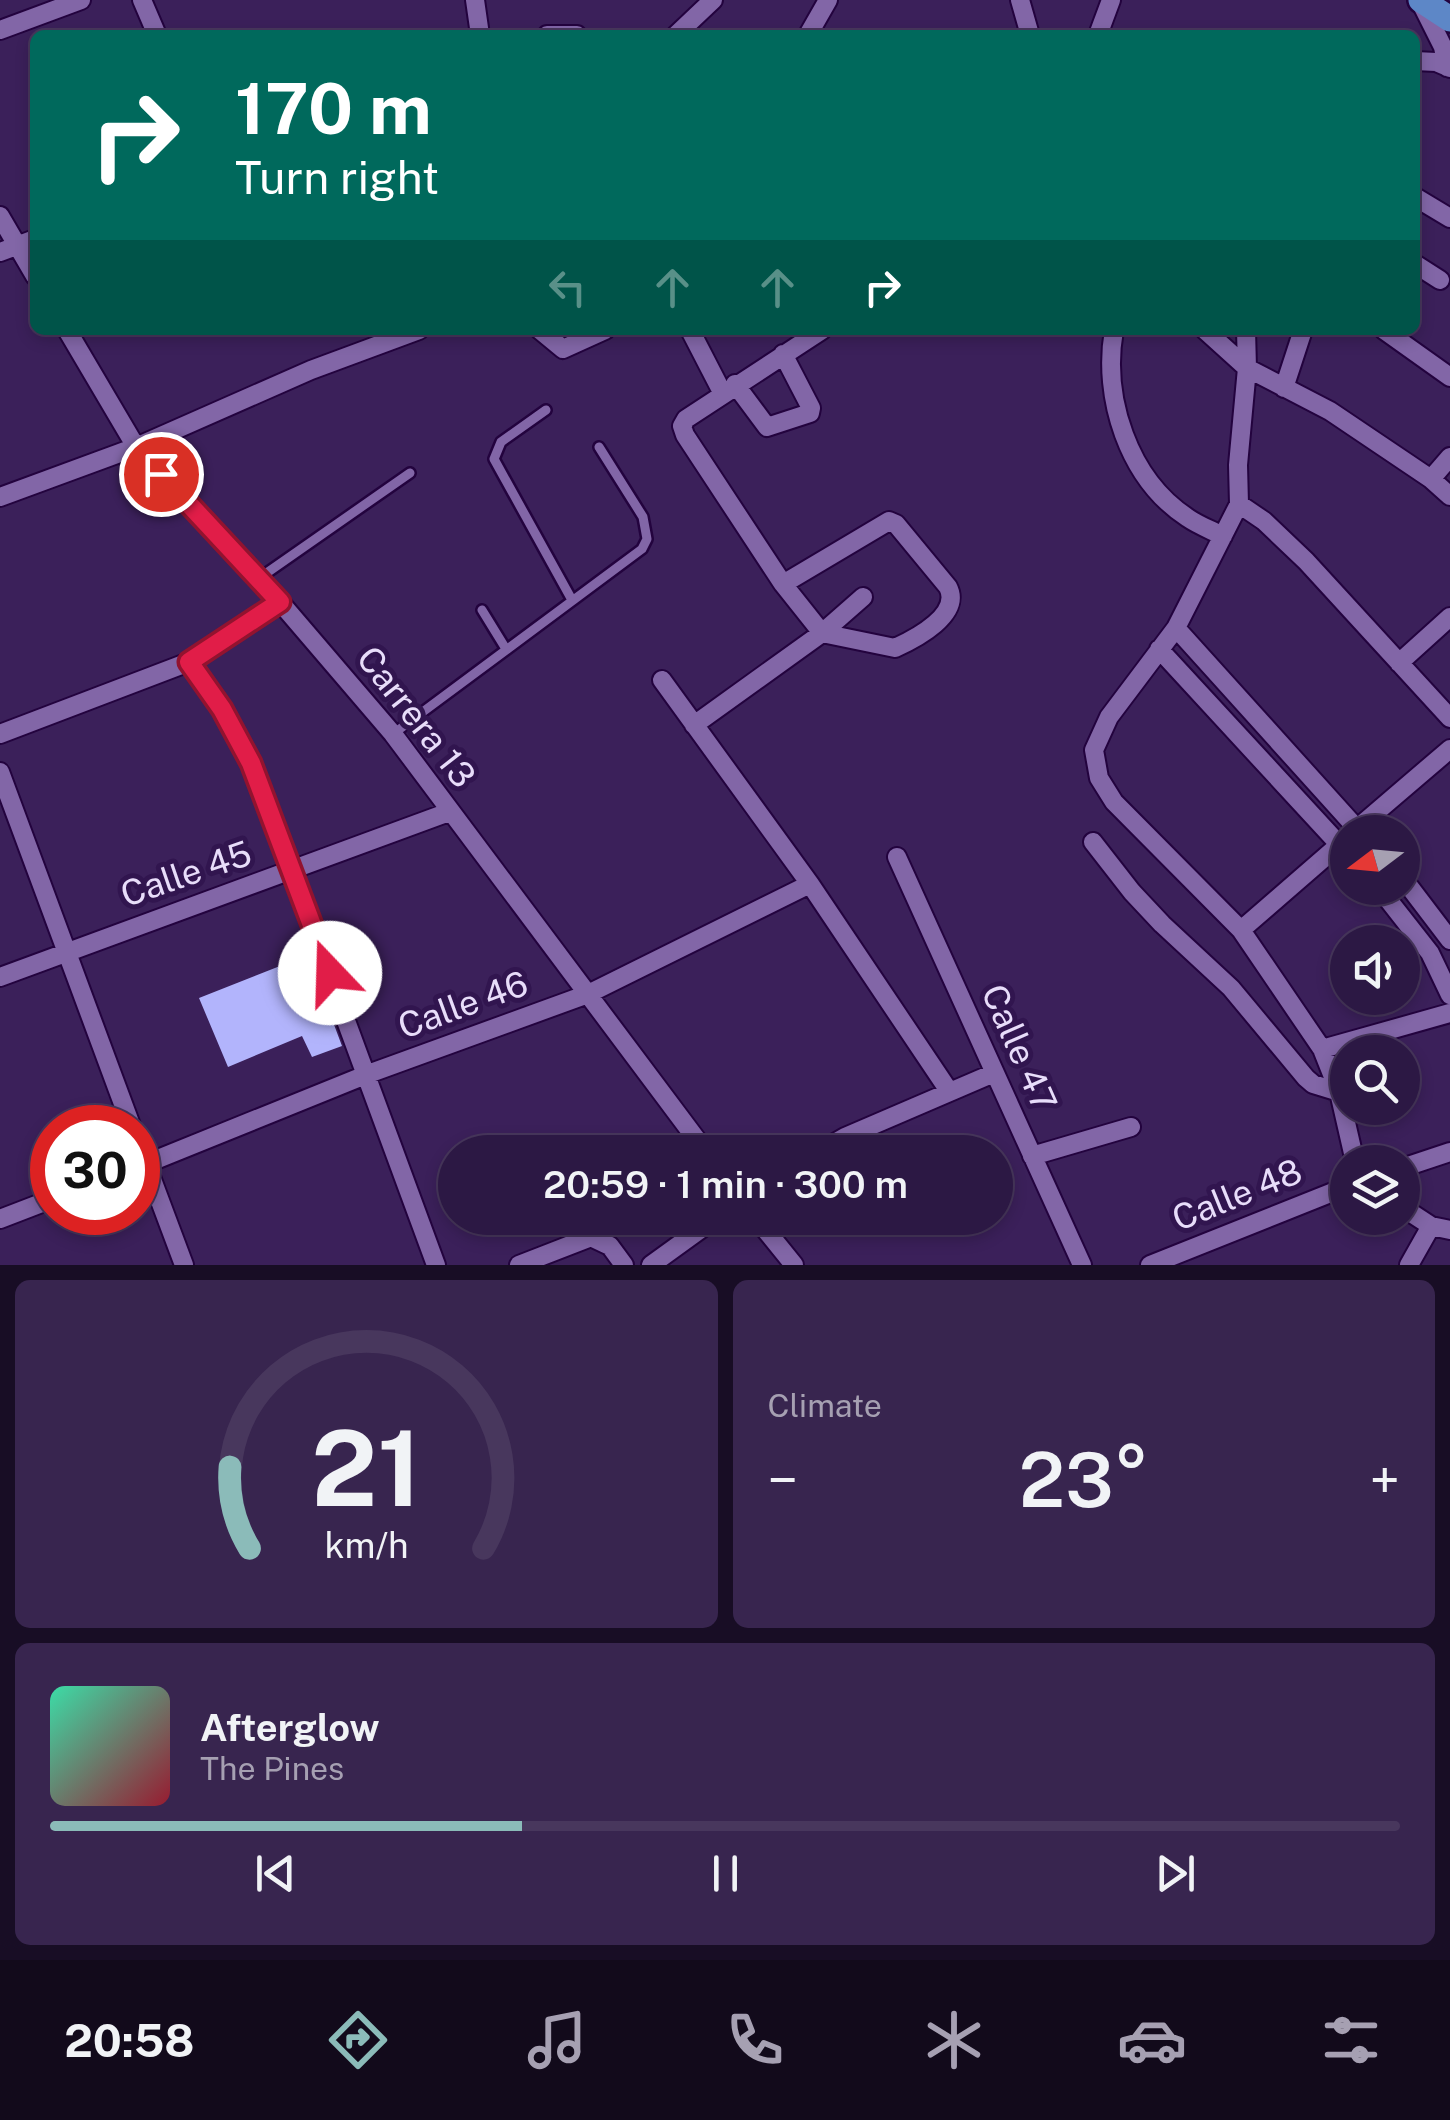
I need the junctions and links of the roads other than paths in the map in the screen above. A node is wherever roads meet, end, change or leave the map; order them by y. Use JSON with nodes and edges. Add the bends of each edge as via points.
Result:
{"nodes":[{"id":1,"x":81,"y":0,"type":"edge"},
{"id":2,"x":142,"y":0,"type":"edge"},
{"id":3,"x":475,"y":0,"type":"edge"},
{"id":4,"x":713,"y":0,"type":"edge"},
{"id":5,"x":828,"y":0,"type":"edge"},
{"id":6,"x":1020,"y":0,"type":"edge"},
{"id":7,"x":1112,"y":0,"type":"edge"},
{"id":8,"x":1420,"y":0,"type":"edge"},
{"id":9,"x":1450,"y":19,"type":"edge"},
{"id":10,"x":0,"y":30,"type":"edge"},
{"id":11,"x":155,"y":30,"type":"edge"},
{"id":12,"x":479,"y":30,"type":"edge"},
{"id":13,"x":681,"y":30,"type":"edge"},
{"id":14,"x":811,"y":30,"type":"edge"},
{"id":15,"x":1029,"y":30,"type":"edge"},
{"id":16,"x":1100,"y":30,"type":"edge"},
{"id":17,"x":1420,"y":62,"type":"edge"},
{"id":18,"x":1449,"y":67,"type":"edge"},
{"id":19,"x":1420,"y":200,"type":"edge"},
{"id":20,"x":0,"y":216,"type":"edge"},
{"id":21,"x":1450,"y":218,"type":"edge"},
{"id":22,"x":17,"y":246,"type":"edge"},
{"id":23,"x":1420,"y":267,"type":"edge"},
{"id":24,"x":30,"y":268,"type":"edge"},
{"id":25,"x":1440,"y":280,"type":"dead end"},
{"id":26,"x":70,"y":335,"type":"edge"},
{"id":27,"x":405,"y":335,"type":"edge"},
{"id":28,"x":546,"y":335,"type":"edge"},
{"id":29,"x":595,"y":335,"type":"edge"},
{"id":30,"x":693,"y":335,"type":"edge"},
{"id":31,"x":814,"y":335,"type":"edge"},
{"id":32,"x":1113,"y":335,"type":"edge"},
{"id":33,"x":1211,"y":335,"type":"edge"},
{"id":34,"x":1246,"y":335,"type":"edge"},
{"id":35,"x":1301,"y":335,"type":"edge"},
{"id":36,"x":1391,"y":335,"type":"edge"},
{"id":37,"x":783,"y":354,"type":"junction"},
{"id":38,"x":1247,"y":368,"type":"junction"},
{"id":39,"x":1450,"y":377,"type":"edge"},
{"id":40,"x":729,"y":388,"type":"junction"},
{"id":41,"x":1284,"y":388,"type":"junction"},
{"id":42,"x":546,"y":410,"type":"dead end"},
{"id":43,"x":136,"y":447,"type":"junction"},
{"id":44,"x":599,"y":447,"type":"dead end"},
{"id":45,"x":1450,"y":457,"type":"edge"},
{"id":46,"x":410,"y":472,"type":"dead end"},
{"id":47,"x":1431,"y":479,"type":"junction"},
{"id":48,"x":1450,"y":496,"type":"edge"},
{"id":49,"x":0,"y":497,"type":"edge"},
{"id":50,"x":1239,"y":504,"type":"junction"},
{"id":51,"x":1222,"y":536,"type":"junction"},
{"id":52,"x":258,"y":578,"type":"junction"},
{"id":53,"x":783,"y":584,"type":"junction"},
{"id":54,"x":862,"y":597,"type":"dead end"},
{"id":55,"x":572,"y":600,"type":"junction"},
{"id":56,"x":280,"y":602,"type":"junction"},
{"id":57,"x":482,"y":610,"type":"dead end"},
{"id":58,"x":1450,"y":617,"type":"edge"},
{"id":59,"x":1176,"y":628,"type":"junction"},
{"id":60,"x":822,"y":634,"type":"junction"},
{"id":61,"x":506,"y":649,"type":"junction"},
{"id":62,"x":1159,"y":649,"type":"junction"},
{"id":63,"x":189,"y":662,"type":"junction"},
{"id":64,"x":1399,"y":663,"type":"junction"},
{"id":65,"x":662,"y":680,"type":"dead end"},
{"id":66,"x":1450,"y":718,"type":"edge"},
{"id":67,"x":694,"y":725,"type":"junction"},
{"id":68,"x":0,"y":734,"type":"edge"},
{"id":69,"x":394,"y":734,"type":"junction"},
{"id":70,"x":1450,"y":750,"type":"edge"},
{"id":71,"x":0,"y":772,"type":"edge"},
{"id":72,"x":449,"y":812,"type":"junction"},
{"id":73,"x":1332,"y":815,"type":"edge"},
{"id":74,"x":1377,"y":815,"type":"edge"},
{"id":75,"x":1330,"y":817,"type":"edge"},
{"id":76,"x":1093,"y":842,"type":"dead end"},
{"id":77,"x":1330,"y":856,"type":"edge"},
{"id":78,"x":897,"y":858,"type":"dead end"},
{"id":79,"x":291,"y":871,"type":"junction"},
{"id":80,"x":810,"y":884,"type":"junction"},
{"id":81,"x":1420,"y":901,"type":"edge"},
{"id":82,"x":1391,"y":905,"type":"edge"},
{"id":83,"x":1241,"y":930,"type":"junction"},
{"id":84,"x":1450,"y":940,"type":"edge"},
{"id":85,"x":68,"y":950,"type":"junction"},
{"id":86,"x":0,"y":977,"type":"edge"},
{"id":87,"x":588,"y":994,"type":"junction"},
{"id":88,"x":1450,"y":995,"type":"edge"},
{"id":89,"x":1450,"y":1013,"type":"edge"},
{"id":90,"x":1322,"y":1049,"type":"junction"},
{"id":91,"x":1330,"y":1069,"type":"edge"},
{"id":92,"x":994,"y":1072,"type":"junction"},
{"id":93,"x":368,"y":1074,"type":"junction"},
{"id":94,"x":1330,"y":1089,"type":"edge"},
{"id":95,"x":950,"y":1091,"type":"junction"},
{"id":96,"x":124,"y":1105,"type":"edge"},
{"id":97,"x":1131,"y":1127,"type":"dead end"},
{"id":98,"x":693,"y":1135,"type":"edge"},
{"id":99,"x":849,"y":1135,"type":"edge"},
{"id":100,"x":1450,"y":1152,"type":"edge"},
{"id":101,"x":1032,"y":1156,"type":"junction"},
{"id":102,"x":160,"y":1159,"type":"edge"},
{"id":103,"x":1420,"y":1162,"type":"edge"},
{"id":104,"x":1330,"y":1193,"type":"edge"},
{"id":105,"x":30,"y":1208,"type":"edge"},
{"id":106,"x":160,"y":1208,"type":"edge"},
{"id":107,"x":0,"y":1219,"type":"edge"},
{"id":108,"x":1420,"y":1219,"type":"edge"},
{"id":109,"x":1431,"y":1226,"type":"junction"},
{"id":110,"x":1450,"y":1230,"type":"edge"},
{"id":111,"x":692,"y":1235,"type":"edge"},
{"id":112,"x":770,"y":1235,"type":"edge"},
{"id":113,"x":184,"y":1265,"type":"edge"},
{"id":114,"x":436,"y":1265,"type":"edge"},
{"id":115,"x":520,"y":1265,"type":"edge"},
{"id":116,"x":624,"y":1265,"type":"edge"},
{"id":117,"x":651,"y":1265,"type":"edge"},
{"id":118,"x":794,"y":1265,"type":"edge"},
{"id":119,"x":1082,"y":1265,"type":"edge"},
{"id":120,"x":1150,"y":1265,"type":"edge"},
{"id":121,"x":1409,"y":1265,"type":"edge"}],
"edges":[{"from":1,"to":10,"type":"street"},
{"from":2,"to":11,"type":"street"},
{"from":3,"to":12,"type":"street"},
{"from":4,"to":13,"type":"street"},
{"from":5,"to":14,"type":"street"},
{"from":6,"to":15,"type":"street"},
{"from":7,"to":16,"type":"street"},
{"from":8,"to":9,"type":"main road"},
{"from":8,"to":18,"type":"street"},
{"from":17,"to":18,"type":"street"},
{"from":19,"to":21,"type":"street"},
{"from":20,"to":22,"type":"street"},
{"from":22,"to":24,"type":"street"},
{"from":23,"to":25,"type":"street"},
{"from":26,"to":43,"type":"street","name":"Carrera 13"},
{"from":27,"to":43,"type":"street"},
{"from":28,"to":29,"type":"street","via":[[563,349]]},
{"from":30,"to":40,"type":"street"},
{"from":31,"to":37,"type":"street"},
{"from":32,"to":51,"type":"street","via":[[1113,393],[1135,458],[1186,517]]},
{"from":33,"to":38,"type":"street"},
{"from":34,"to":38,"type":"street"},
{"from":35,"to":41,"type":"street"},
{"from":36,"to":39,"type":"street"},
{"from":37,"to":40,"type":"street"},
{"from":37,"to":40,"type":"street","via":[[810,413],[766,428]]},
{"from":38,"to":41,"type":"street"},
{"from":38,"to":50,"type":"street"},
{"from":40,"to":53,"type":"street","via":[[686,419],[683,430]]},
{"from":41,"to":47,"type":"street"},
{"from":42,"to":55,"type":"lane","via":[[501,442],[494,460]]},
{"from":43,"to":49,"type":"street"},
{"from":43,"to":52,"type":"street","name":"Carrera 13"},
{"from":44,"to":55,"type":"lane","via":[[643,517],[648,539],[630,561]]},
{"from":45,"to":47,"type":"street"},
{"from":46,"to":52,"type":"lane"},
{"from":47,"to":48,"type":"street"},
{"from":50,"to":51,"type":"street"},
{"from":50,"to":64,"type":"street","via":[[1306,561]]},
{"from":51,"to":59,"type":"street"},
{"from":52,"to":56,"type":"street","name":"Carrera 13"},
{"from":53,"to":60,"type":"street"},
{"from":53,"to":60,"type":"street","via":[[889,522],[953,597],[942,618],[900,646]]},
{"from":54,"to":60,"type":"street"},
{"from":55,"to":61,"type":"lane"},
{"from":56,"to":63,"type":"street"},
{"from":56,"to":69,"type":"street","name":"Carrera 13"},
{"from":57,"to":61,"type":"lane"},
{"from":58,"to":64,"type":"street"},
{"from":59,"to":62,"type":"street"},
{"from":59,"to":73,"type":"street"},
{"from":60,"to":67,"type":"street"},
{"from":61,"to":69,"type":"lane"},
{"from":62,"to":75,"type":"street"},
{"from":62,"to":83,"type":"street","via":[[1109,717],[1094,750],[1099,778],[1114,802]]},
{"from":63,"to":68,"type":"street"},
{"from":63,"to":79,"type":"street","via":[[251,763]]},
{"from":64,"to":66,"type":"street"},
{"from":65,"to":67,"type":"street"},
{"from":67,"to":80,"type":"street"},
{"from":69,"to":72,"type":"street","name":"Carrera 13"},
{"from":70,"to":74,"type":"street"},
{"from":71,"to":85,"type":"street"},
{"from":72,"to":79,"type":"street","name":"Calle 45"},
{"from":72,"to":87,"type":"street","name":"Carrera 13"},
{"from":76,"to":94,"type":"street","via":[[1306,1078]]},
{"from":77,"to":83,"type":"street"},
{"from":78,"to":92,"type":"street","name":"Calle 47"},
{"from":79,"to":85,"type":"street","name":"Calle 45"},
{"from":79,"to":93,"type":"street"},
{"from":80,"to":87,"type":"street","name":"Calle 46"},
{"from":80,"to":95,"type":"street"},
{"from":81,"to":84,"type":"street"},
{"from":82,"to":88,"type":"street","via":[[1430,954]]},
{"from":83,"to":90,"type":"street"},
{"from":85,"to":86,"type":"street","name":"Calle 45"},
{"from":85,"to":96,"type":"street"},
{"from":87,"to":93,"type":"street","name":"Calle 46"},
{"from":87,"to":98,"type":"street","name":"Carrera 13"},
{"from":89,"to":90,"type":"street"},
{"from":90,"to":91,"type":"street"},
{"from":92,"to":95,"type":"street"},
{"from":92,"to":101,"type":"street","name":"Calle 47"},
{"from":93,"to":102,"type":"street","name":"Calle 46"},
{"from":93,"to":114,"type":"street"},
{"from":95,"to":99,"type":"street"},
{"from":97,"to":101,"type":"street"},
{"from":100,"to":103,"type":"street"},
{"from":101,"to":119,"type":"street","name":"Calle 47"},
{"from":104,"to":120,"type":"street","name":"Calle 48"},
{"from":105,"to":107,"type":"street"},
{"from":106,"to":113,"type":"street"},
{"from":108,"to":109,"type":"street"},
{"from":109,"to":110,"type":"street"},
{"from":109,"to":121,"type":"street"},
{"from":111,"to":117,"type":"street"},
{"from":112,"to":118,"type":"street"},
{"from":115,"to":116,"type":"street","via":[[592,1237],[610,1246]]}]}
